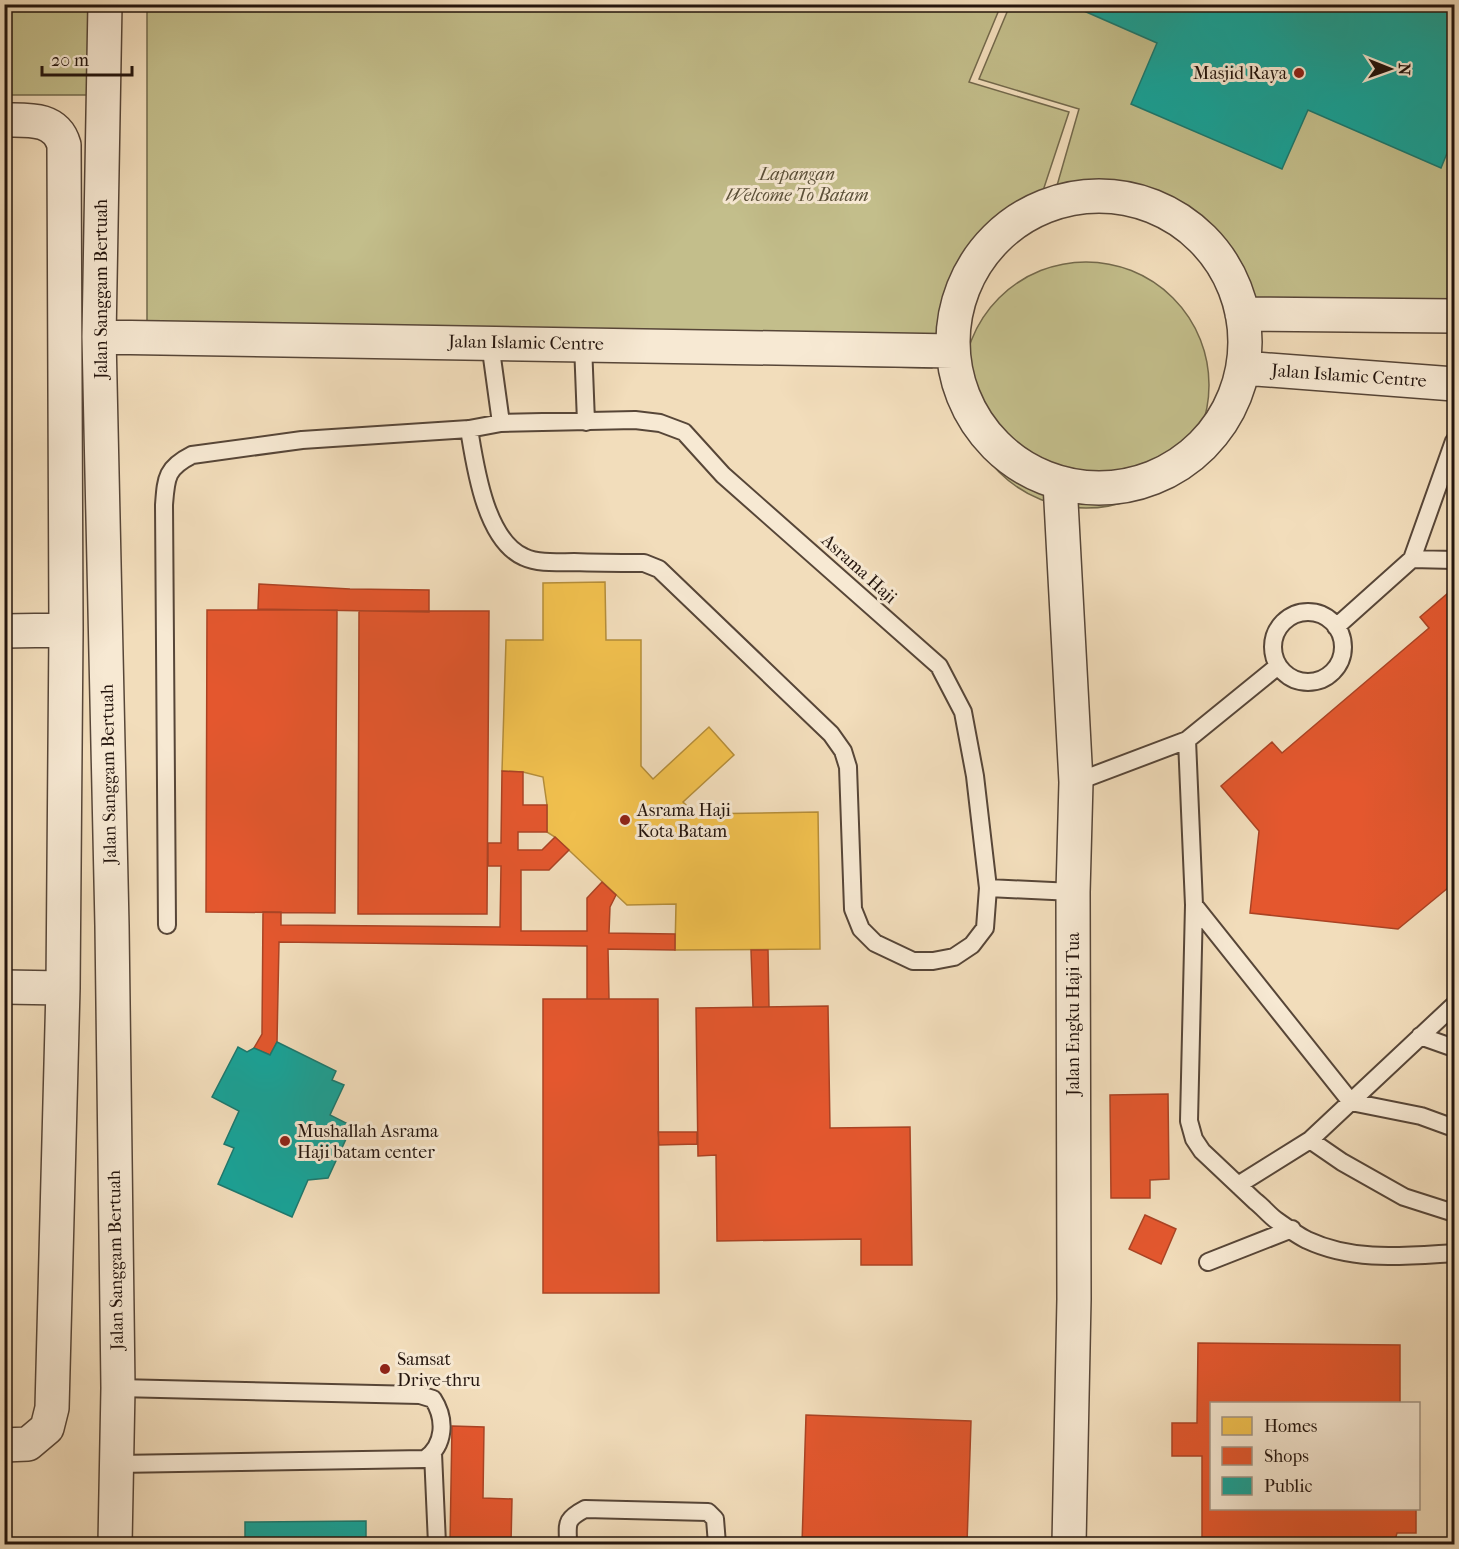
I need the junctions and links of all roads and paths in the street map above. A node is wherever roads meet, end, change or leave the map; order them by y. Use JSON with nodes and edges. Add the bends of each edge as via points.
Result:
{"nodes":[{"id":1,"x":105,"y":4,"type":"edge"},
{"id":2,"x":4,"y":120,"type":"edge"},
{"id":3,"x":1242,"y":314,"type":"junction"},
{"id":4,"x":1455,"y":316,"type":"edge"},
{"id":5,"x":99,"y":337,"type":"junction"},
{"id":6,"x":490,"y":344,"type":"junction"},
{"id":7,"x":583,"y":344,"type":"junction"},
{"id":8,"x":953,"y":351,"type":"junction"},
{"id":9,"x":1243,"y":368,"type":"junction"},
{"id":10,"x":1455,"y":384,"type":"edge"},
{"id":11,"x":586,"y":422,"type":"junction"},
{"id":12,"x":501,"y":423,"type":"junction"},
{"id":13,"x":469,"y":429,"type":"junction"},
{"id":14,"x":1455,"y":441,"type":"edge"},
{"id":15,"x":1060,"y":483,"type":"junction"},
{"id":16,"x":1412,"y":560,"type":"junction"},
{"id":17,"x":1455,"y":560,"type":"edge"},
{"id":18,"x":1336,"y":627,"type":"junction"},
{"id":19,"x":66,"y":630,"type":"junction"},
{"id":20,"x":4,"y":631,"type":"edge"},
{"id":21,"x":1278,"y":666,"type":"junction"},
{"id":22,"x":1187,"y":740,"type":"junction"},
{"id":23,"x":1076,"y":782,"type":"junction"},
{"id":24,"x":988,"y":888,"type":"junction"},
{"id":25,"x":1073,"y":892,"type":"junction"},
{"id":26,"x":1194,"y":905,"type":"junction"},
{"id":27,"x":166,"y":925,"type":"dead end"},
{"id":28,"x":4,"y":987,"type":"edge"},
{"id":29,"x":63,"y":988,"type":"junction"},
{"id":30,"x":1455,"y":1005,"type":"edge"},
{"id":31,"x":1420,"y":1036,"type":"junction"},
{"id":32,"x":1455,"y":1048,"type":"edge"},
{"id":33,"x":1351,"y":1102,"type":"junction"},
{"id":34,"x":1455,"y":1128,"type":"edge"},
{"id":35,"x":1310,"y":1140,"type":"junction"},
{"id":36,"x":1238,"y":1185,"type":"junction"},
{"id":37,"x":1455,"y":1212,"type":"edge"},
{"id":38,"x":1292,"y":1229,"type":"junction"},
{"id":39,"x":1455,"y":1253,"type":"edge"},
{"id":40,"x":1208,"y":1262,"type":"dead end"},
{"id":41,"x":118,"y":1388,"type":"junction"},
{"id":42,"x":4,"y":1444,"type":"edge"},
{"id":43,"x":434,"y":1453,"type":"junction"},
{"id":44,"x":117,"y":1464,"type":"junction"},
{"id":45,"x":115,"y":1545,"type":"edge"},
{"id":46,"x":437,"y":1545,"type":"edge"},
{"id":47,"x":568,"y":1545,"type":"edge"},
{"id":48,"x":717,"y":1545,"type":"edge"},
{"id":49,"x":1069,"y":1545,"type":"edge"}],
"edges":[{"from":1,"to":5,"type":"street","name":"Jalan Sanggam Bertuah"},
{"from":2,"to":19,"type":"street","via":[[50,124],[62,136],[64,145]]},
{"from":3,"to":4,"type":"street"},
{"from":3,"to":8,"type":"street","via":[[1229,274],[1200,236],[1159,208],[1109,194],[1077,196],[1046,205],[1002,231],[981,254],[957,306]]},
{"from":3,"to":9,"type":"street"},
{"from":5,"to":6,"type":"street","name":"Jalan Islamic Centre"},
{"from":5,"to":41,"type":"street","name":"Jalan Sanggam Bertuah"},
{"from":6,"to":7,"type":"street","name":"Jalan Islamic Centre"},
{"from":6,"to":12,"type":"lane"},
{"from":7,"to":8,"type":"street","name":"Jalan Islamic Centre"},
{"from":7,"to":11,"type":"lane"},
{"from":8,"to":15,"type":"street","via":[[962,393],[983,432],[1014,462]]},
{"from":9,"to":10,"type":"street","name":"Jalan Islamic Centre"},
{"from":9,"to":15,"type":"street","via":[[1230,408],[1207,442],[1174,468],[1137,484],[1096,489]]},
{"from":11,"to":12,"type":"lane","name":"Asrama Haji"},
{"from":11,"to":24,"type":"lane","name":"Asrama Haji","via":[[635,420],[660,423],[684,432],[723,475],[939,666],[963,712]]},
{"from":12,"to":13,"type":"lane","name":"Asrama Haji"},
{"from":13,"to":24,"type":"lane","name":"Asrama Haji","via":[[485,505],[507,544],[523,557],[541,562],[644,563],[659,569],[831,734],[848,767],[853,909],[861,929],[875,943],[913,961],[954,957],[972,945],[985,928]]},
{"from":13,"to":27,"type":"lane","name":"Asrama Haji","via":[[302,440],[192,455],[178,462],[166,479]]},
{"from":14,"to":16,"type":"lane"},
{"from":15,"to":23,"type":"street","name":"Jalan Engku Haji Tua"},
{"from":16,"to":17,"type":"lane"},
{"from":16,"to":18,"type":"lane"},
{"from":18,"to":21,"type":"lane","via":[[1323,615],[1311,612],[1289,618],[1275,634],[1274,656]]},
{"from":18,"to":21,"type":"lane","via":[[1343,644],[1342,656],[1328,676],[1317,682],[1295,680]]},
{"from":19,"to":20,"type":"street"},
{"from":19,"to":29,"type":"street"},
{"from":21,"to":22,"type":"lane"},
{"from":22,"to":23,"type":"lane"},
{"from":22,"to":26,"type":"lane"},
{"from":23,"to":25,"type":"street","name":"Jalan Engku Haji Tua"},
{"from":24,"to":25,"type":"lane"},
{"from":25,"to":49,"type":"street","name":"Jalan Engku Haji Tua","via":[[1074,1299]]},
{"from":26,"to":33,"type":"lane"},
{"from":26,"to":36,"type":"lane","via":[[1189,1120],[1202,1151]]},
{"from":28,"to":29,"type":"street"},
{"from":29,"to":42,"type":"street","via":[[52,1408],[47,1428],[28,1444]]},
{"from":30,"to":31,"type":"lane"},
{"from":31,"to":32,"type":"lane"},
{"from":31,"to":33,"type":"lane"},
{"from":33,"to":34,"type":"lane","via":[[1421,1116]]},
{"from":33,"to":35,"type":"lane"},
{"from":35,"to":36,"type":"lane"},
{"from":35,"to":37,"type":"lane","via":[[1404,1197]]},
{"from":36,"to":38,"type":"lane"},
{"from":38,"to":39,"type":"lane","via":[[1306,1239],[1357,1256]]},
{"from":38,"to":40,"type":"lane"},
{"from":41,"to":43,"type":"lane","via":[[420,1395],[434,1399],[443,1419]]},
{"from":41,"to":44,"type":"street","name":"Jalan Sanggam Bertuah"},
{"from":43,"to":44,"type":"lane","via":[[425,1459]]},
{"from":43,"to":46,"type":"lane"},
{"from":44,"to":45,"type":"street","name":"Jalan Sanggam Bertuah"},
{"from":47,"to":48,"type":"lane","via":[[567,1527],[572,1516],[585,1509],[708,1512],[715,1519]]}]}
